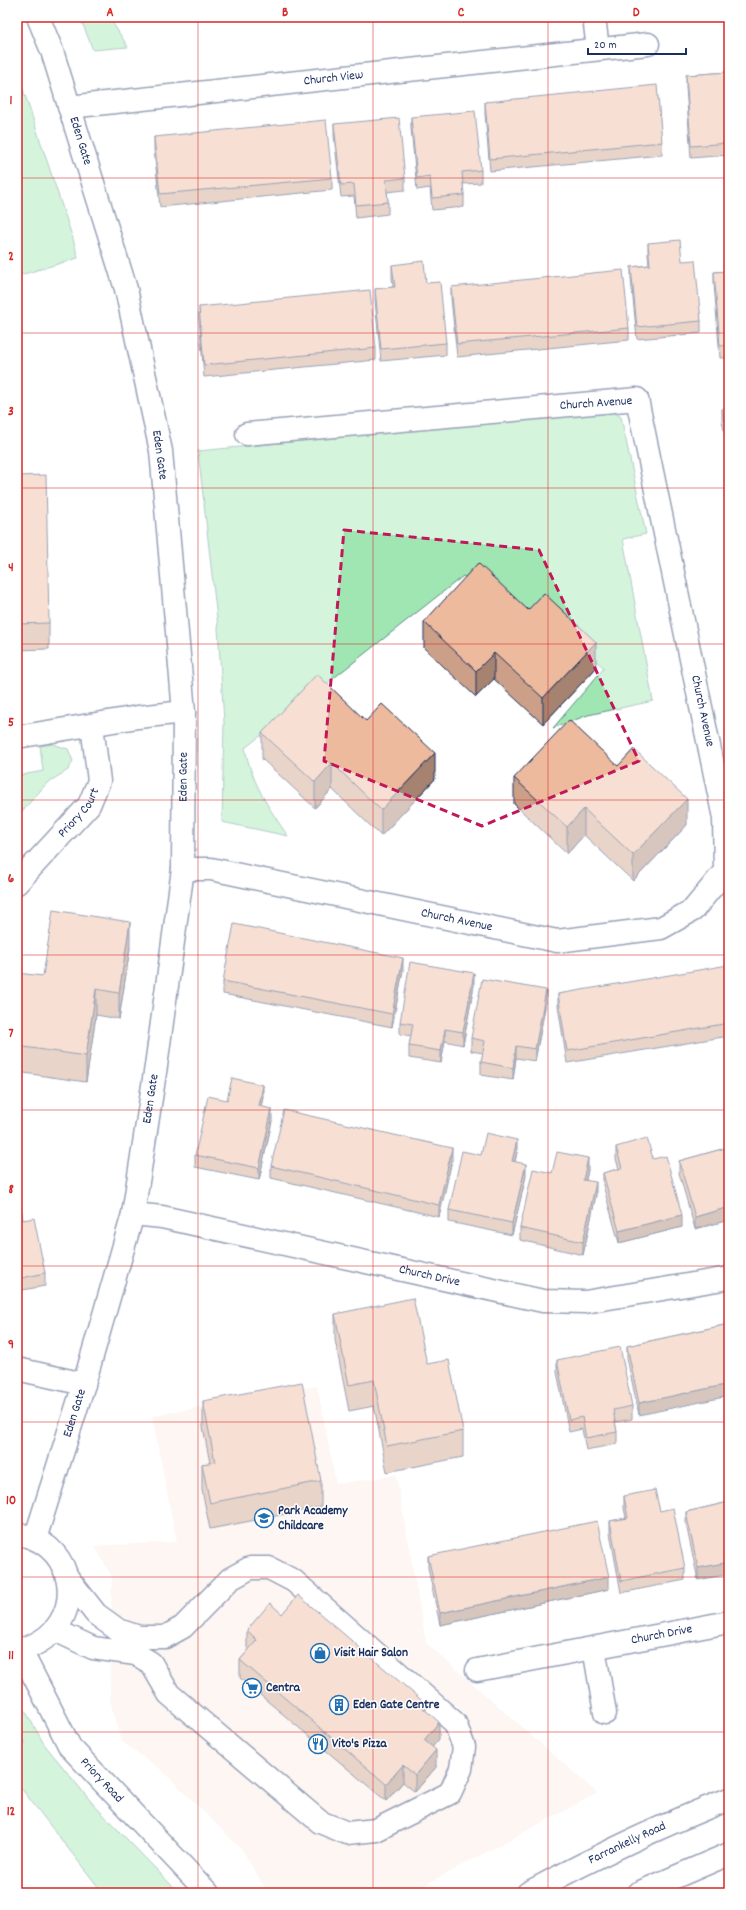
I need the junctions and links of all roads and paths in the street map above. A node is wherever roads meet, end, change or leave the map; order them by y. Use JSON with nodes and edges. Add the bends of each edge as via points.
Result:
{"nodes":[{"id":1,"x":38,"y":17,"type":"edge"},
{"id":2,"x":594,"y":17,"type":"edge"},
{"id":3,"x":648,"y":44,"type":"dead end"},
{"id":4,"x":598,"y":49,"type":"junction"},
{"id":5,"x":69,"y":107,"type":"junction"},
{"id":6,"x":247,"y":434,"type":"dead end"},
{"id":7,"x":184,"y":712,"type":"junction"},
{"id":8,"x":92,"y":725,"type":"junction"},
{"id":9,"x":17,"y":737,"type":"edge"},
{"id":10,"x":183,"y":869,"type":"junction"},
{"id":11,"x":17,"y":883,"type":"edge"},
{"id":12,"x":133,"y":1214,"type":"junction"},
{"id":13,"x":729,"y":1278,"type":"edge"},
{"id":14,"x":17,"y":1368,"type":"edge"},
{"id":15,"x":84,"y":1384,"type":"junction"},
{"id":16,"x":26,"y":1536,"type":"edge"},
{"id":17,"x":67,"y":1577,"type":"junction"},
{"id":18,"x":729,"y":1622,"type":"edge"},
{"id":19,"x":55,"y":1630,"type":"junction"},
{"id":20,"x":594,"y":1648,"type":"junction"},
{"id":21,"x":19,"y":1649,"type":"edge"},
{"id":22,"x":477,"y":1670,"type":"dead end"},
{"id":23,"x":605,"y":1713,"type":"dead end"},
{"id":24,"x":729,"y":1800,"type":"edge"},
{"id":25,"x":729,"y":1854,"type":"edge"},
{"id":26,"x":208,"y":1893,"type":"edge"},
{"id":27,"x":528,"y":1893,"type":"edge"},
{"id":28,"x":638,"y":1893,"type":"edge"}],
"edges":[{"from":1,"to":5,"type":"street","name":"Eden Gate","via":[[52,51]]},
{"from":2,"to":4,"type":"street"},
{"from":3,"to":4,"type":"street","name":"Church View"},
{"from":4,"to":5,"type":"street","name":"Church View"},
{"from":5,"to":7,"type":"street","name":"Eden Gate","via":[[126,289],[160,451]]},
{"from":6,"to":10,"type":"street","name":"Church Avenue","via":[[637,399],[724,818],[725,871],[693,910],[661,928],[557,941],[211,869]]},
{"from":7,"to":8,"type":"street","via":[[138,716]]},
{"from":7,"to":10,"type":"street","name":"Eden Gate"},
{"from":8,"to":9,"type":"street"},
{"from":8,"to":11,"type":"street","name":"Priory Court","via":[[99,781],[89,805]]},
{"from":10,"to":12,"type":"street","name":"Eden Gate"},
{"from":12,"to":13,"type":"street","name":"Church Drive","via":[[162,1217],[543,1301],[584,1302]]},
{"from":12,"to":15,"type":"street","name":"Eden Gate"},
{"from":14,"to":15,"type":"street"},
{"from":15,"to":16,"type":"street","name":"Eden Gate"},
{"from":16,"to":17,"type":"street","via":[[49,1548],[60,1561]]},
{"from":17,"to":19,"type":"street","via":[[69,1595],[65,1614]]},
{"from":17,"to":19,"type":"street","via":[[96,1614],[118,1630],[139,1637],[165,1637],[183,1627],[230,1579],[250,1568],[269,1568],[294,1581],[455,1723],[464,1747],[461,1769],[450,1793],[376,1830],[347,1833],[320,1822],[170,1694],[151,1664],[136,1654],[94,1648]]},
{"from":18,"to":20,"type":"street","name":"Church Drive"},
{"from":19,"to":21,"type":"street","via":[[40,1643]]},
{"from":20,"to":22,"type":"street","name":"Church Drive"},
{"from":20,"to":23,"type":"street"},
{"from":21,"to":26,"type":"street","name":"Priory Road","via":[[70,1747]]},
{"from":24,"to":27,"type":"street","name":"Farrankelly Road","via":[[685,1817]]},
{"from":25,"to":28,"type":"street"}]}
